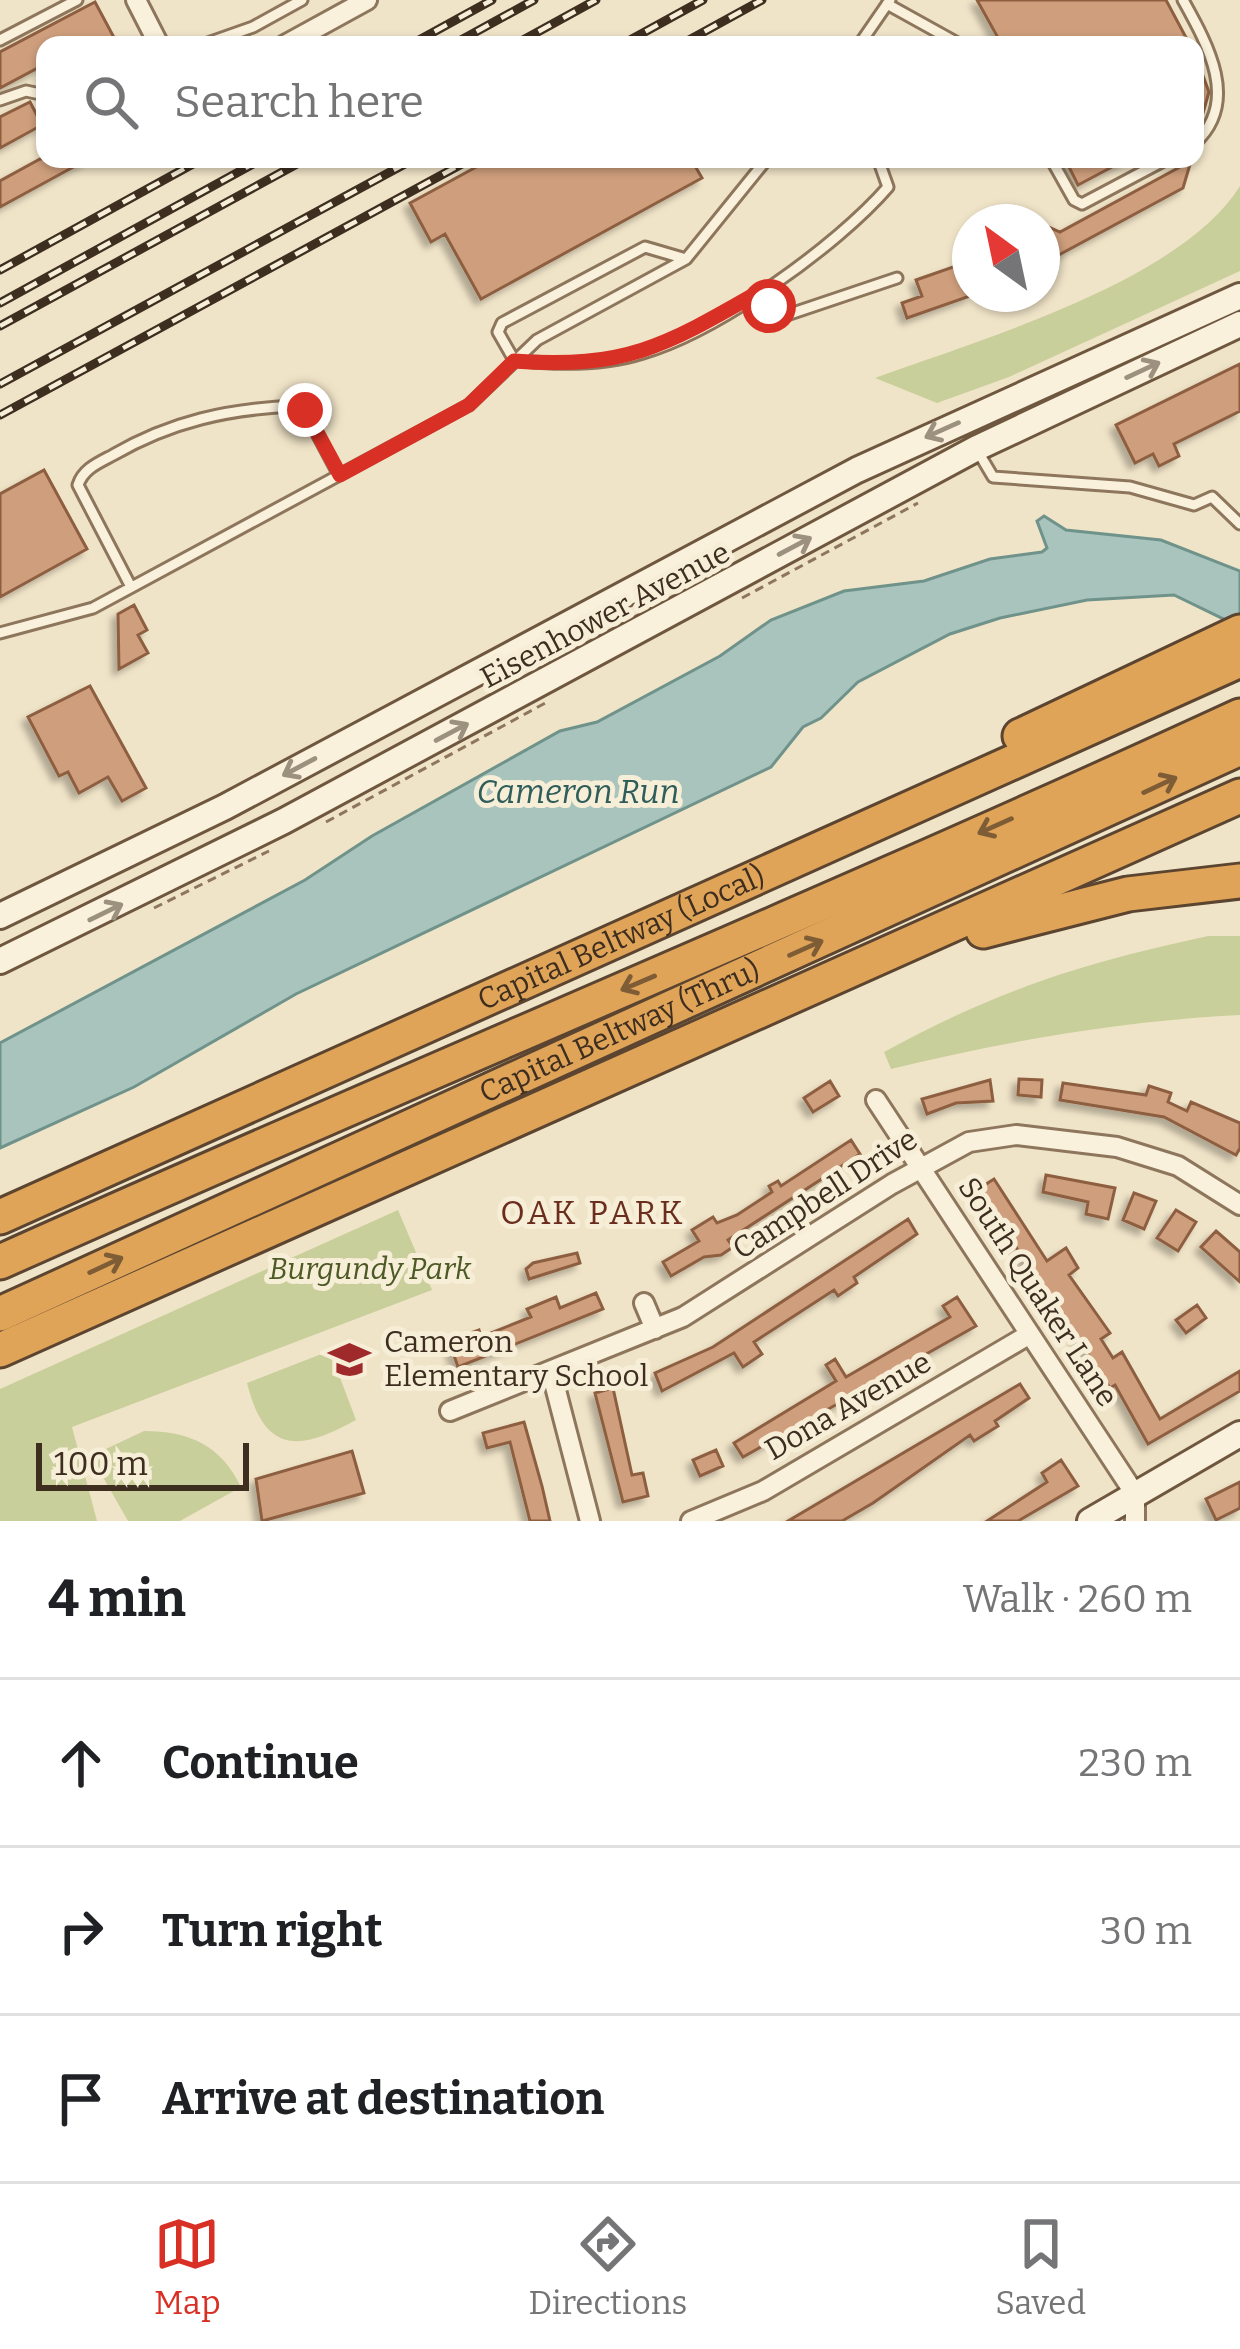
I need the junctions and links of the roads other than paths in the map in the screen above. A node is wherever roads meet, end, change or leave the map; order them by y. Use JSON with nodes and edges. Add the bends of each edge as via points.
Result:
{"nodes":[{"id":1,"x":77,"y":0,"type":"edge"},
{"id":2,"x":136,"y":0,"type":"edge"},
{"id":3,"x":302,"y":0,"type":"edge"},
{"id":4,"x":367,"y":0,"type":"edge"},
{"id":5,"x":1183,"y":0,"type":"edge"},
{"id":6,"x":889,"y":2,"type":"edge"},
{"id":7,"x":154,"y":36,"type":"edge"},
{"id":8,"x":228,"y":36,"type":"edge"},
{"id":9,"x":301,"y":36,"type":"edge"},
{"id":10,"x":865,"y":36,"type":"edge"},
{"id":11,"x":946,"y":36,"type":"edge"},
{"id":12,"x":1201,"y":36,"type":"edge"},
{"id":13,"x":0,"y":40,"type":"edge"},
{"id":14,"x":1204,"y":42,"type":"edge"},
{"id":15,"x":36,"y":94,"type":"edge"},
{"id":16,"x":0,"y":100,"type":"edge"},
{"id":17,"x":1204,"y":134,"type":"edge"},
{"id":18,"x":760,"y":168,"type":"edge"},
{"id":19,"x":882,"y":168,"type":"edge"},
{"id":20,"x":1056,"y":168,"type":"edge"},
{"id":21,"x":1150,"y":168,"type":"edge"},
{"id":22,"x":686,"y":259,"type":"junction"},
{"id":23,"x":897,"y":278,"type":"dead end"},
{"id":24,"x":759,"y":292,"type":"junction"},
{"id":25,"x":1240,"y":296,"type":"edge"},
{"id":26,"x":1240,"y":324,"type":"edge"},
{"id":27,"x":1108,"y":357,"type":"junction"},
{"id":28,"x":514,"y":361,"type":"junction"},
{"id":29,"x":977,"y":448,"type":"junction"},
{"id":30,"x":340,"y":475,"type":"junction"},
{"id":31,"x":1240,"y":524,"type":"edge"},
{"id":32,"x":130,"y":587,"type":"junction"},
{"id":33,"x":1240,"y":632,"type":"edge"},
{"id":34,"x":0,"y":633,"type":"edge"},
{"id":35,"x":1240,"y":660,"type":"edge"},
{"id":36,"x":1141,"y":691,"type":"junction"},
{"id":37,"x":1232,"y":730,"type":"edge"},
{"id":38,"x":1240,"y":796,"type":"edge"},
{"id":39,"x":1240,"y":881,"type":"edge"},
{"id":40,"x":0,"y":916,"type":"edge"},
{"id":41,"x":0,"y":961,"type":"edge"},
{"id":42,"x":833,"y":979,"type":"junction"},
{"id":43,"x":876,"y":1100,"type":"dead end"},
{"id":44,"x":920,"y":1168,"type":"junction"},
{"id":45,"x":1240,"y":1205,"type":"edge"},
{"id":46,"x":0,"y":1217,"type":"edge"},
{"id":47,"x":0,"y":1262,"type":"edge"},
{"id":48,"x":644,"y":1303,"type":"dead end"},
{"id":49,"x":0,"y":1314,"type":"edge"},
{"id":50,"x":655,"y":1329,"type":"junction"},
{"id":51,"x":1030,"y":1334,"type":"junction"},
{"id":52,"x":0,"y":1350,"type":"edge"},
{"id":53,"x":551,"y":1371,"type":"junction"},
{"id":54,"x":450,"y":1411,"type":"dead end"},
{"id":55,"x":1240,"y":1433,"type":"edge"},
{"id":56,"x":1135,"y":1494,"type":"junction"},
{"id":57,"x":590,"y":1521,"type":"edge"},
{"id":58,"x":691,"y":1521,"type":"edge"},
{"id":59,"x":1090,"y":1521,"type":"edge"},
{"id":60,"x":1135,"y":1521,"type":"edge"}],
"edges":[{"from":1,"to":13,"type":"lane"},
{"from":2,"to":7,"type":"street"},
{"from":3,"to":8,"type":"lane"},
{"from":4,"to":9,"type":"street"},
{"from":5,"to":12,"type":"lane"},
{"from":6,"to":10,"type":"lane"},
{"from":6,"to":11,"type":"lane"},
{"from":14,"to":17,"type":"lane","via":[[1222,78]]},
{"from":15,"to":16,"type":"lane"},
{"from":18,"to":22,"type":"lane"},
{"from":19,"to":24,"type":"lane","via":[[885,190],[827,248]]},
{"from":20,"to":21,"type":"lane","via":[[1082,203]]},
{"from":22,"to":28,"type":"lane","via":[[537,340]]},
{"from":22,"to":28,"type":"lane","via":[[645,248],[502,323],[498,332]]},
{"from":23,"to":24,"type":"lane","via":[[787,315]]},
{"from":24,"to":28,"type":"lane","via":[[640,354],[596,363]]},
{"from":25,"to":27,"type":"main road","name":"Eisenhower Avenue"},
{"from":29,"to":26,"type":"main road","name":"Eisenhower Avenue","one_way":true},
{"from":27,"to":29,"type":"main road","via":[[988,425]]},
{"from":27,"to":40,"type":"main road","name":"Eisenhower Avenue","one_way":true,"via":[[804,496],[225,807]]},
{"from":28,"to":30,"type":"lane","via":[[469,405]]},
{"from":29,"to":31,"type":"lane","via":[[994,477],[1130,487],[1194,505],[1212,497]]},
{"from":41,"to":29,"type":"main road","name":"Eisenhower Avenue","one_way":true,"via":[[237,846]]},
{"from":30,"to":32,"type":"lane"},
{"from":30,"to":32,"type":"lane","via":[[296,406],[212,413],[140,440],[87,471],[78,485]]},
{"from":32,"to":34,"type":"lane","via":[[80,613]]},
{"from":33,"to":36,"type":"highway"},
{"from":35,"to":36,"type":"highway","name":"Capital Beltway (Local)"},
{"from":36,"to":46,"type":"highway","name":"Capital Beltway (Local)","via":[[657,926]]},
{"from":37,"to":47,"type":"highway","name":"Capital Beltway (Thru)","one_way":true,"via":[[334,1110]]},
{"from":49,"to":37,"type":"highway","name":"Capital Beltway (Thru)","one_way":true},
{"from":38,"to":42,"type":"highway"},
{"from":39,"to":42,"type":"highway","via":[[1084,903]]},
{"from":42,"to":52,"type":"highway"},
{"from":43,"to":44,"type":"street","name":"South Quaker Lane"},
{"from":44,"to":45,"type":"street","name":"Campbell Drive","via":[[994,1137],[1090,1142],[1178,1166]]},
{"from":44,"to":50,"type":"street","name":"Campbell Drive","via":[[713,1301]]},
{"from":44,"to":51,"type":"street","name":"South Quaker Lane"},
{"from":48,"to":50,"type":"street"},
{"from":50,"to":53,"type":"street","name":"Campbell Drive"},
{"from":51,"to":56,"type":"street","name":"South Quaker Lane"},
{"from":51,"to":58,"type":"street","name":"Dona Avenue","via":[[763,1491]]},
{"from":53,"to":54,"type":"street","name":"Campbell Drive"},
{"from":53,"to":57,"type":"street"},
{"from":55,"to":56,"type":"main road"},
{"from":56,"to":59,"type":"main road"},
{"from":56,"to":60,"type":"street"}]}
